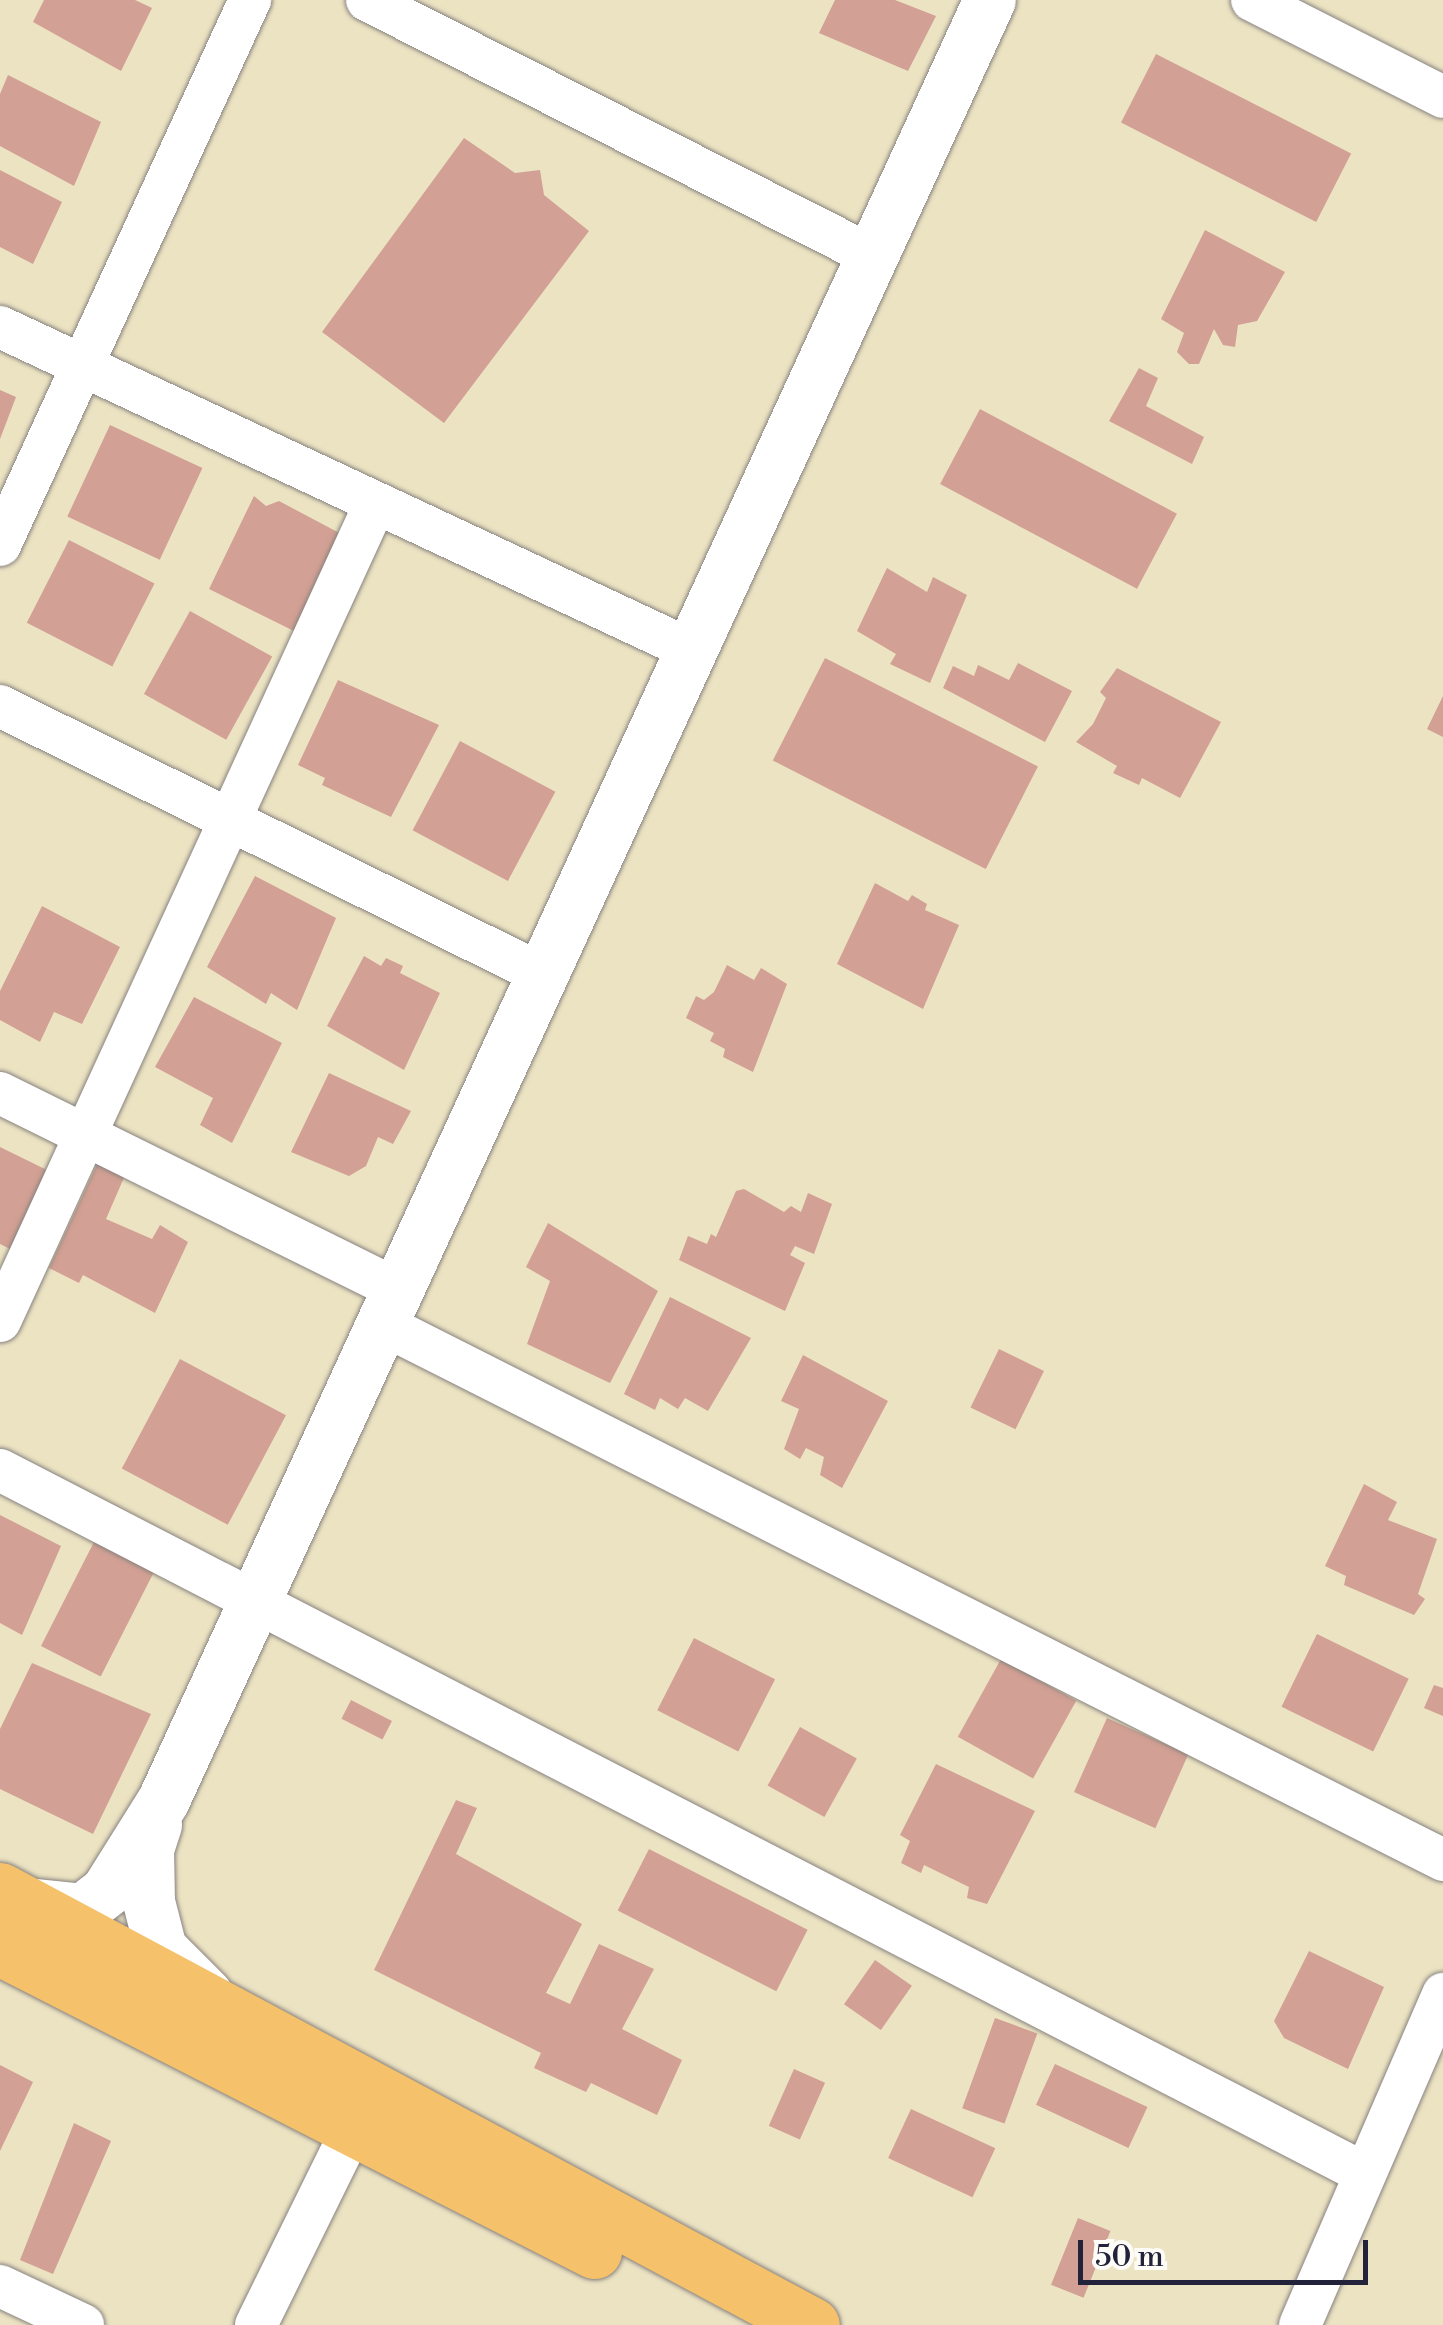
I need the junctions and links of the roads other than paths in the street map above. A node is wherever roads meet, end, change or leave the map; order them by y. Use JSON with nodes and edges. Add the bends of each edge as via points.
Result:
{"nodes":[{"id":1,"x":250,"y":0,"type":"edge"},
{"id":2,"x":367,"y":0,"type":"edge"},
{"id":3,"x":990,"y":0,"type":"edge"},
{"id":4,"x":1252,"y":0,"type":"edge"},
{"id":5,"x":1443,"y":97,"type":"edge"},
{"id":6,"x":872,"y":256,"type":"junction"},
{"id":7,"x":0,"y":327,"type":"edge"},
{"id":8,"x":82,"y":368,"type":"junction"},
{"id":9,"x":376,"y":504,"type":"junction"},
{"id":10,"x":0,"y":545,"type":"edge"},
{"id":11,"x":692,"y":650,"type":"junction"},
{"id":12,"x":0,"y":706,"type":"edge"},
{"id":13,"x":230,"y":820,"type":"junction"},
{"id":14,"x":543,"y":974,"type":"junction"},
{"id":15,"x":0,"y":1094,"type":"edge"},
{"id":16,"x":85,"y":1136,"type":"junction"},
{"id":17,"x":390,"y":1307,"type":"junction"},
{"id":18,"x":0,"y":1321,"type":"edge"},
{"id":19,"x":0,"y":1470,"type":"edge"},
{"id":20,"x":254,"y":1602,"type":"junction"},
{"id":21,"x":164,"y":1800,"type":"junction"},
{"id":22,"x":1443,"y":1860,"type":"edge"},
{"id":23,"x":9,"y":1914,"type":"edge"},
{"id":24,"x":1443,"y":1994,"type":"edge"},
{"id":25,"x":220,"y":2008,"type":"junction"},
{"id":26,"x":354,"y":2126,"type":"junction"},
{"id":27,"x":1364,"y":2173,"type":"junction"},
{"id":28,"x":0,"y":2286,"type":"edge"},
{"id":29,"x":82,"y":2325,"type":"edge"},
{"id":30,"x":256,"y":2325,"type":"edge"},
{"id":31,"x":738,"y":2325,"type":"edge"},
{"id":32,"x":812,"y":2325,"type":"edge"},
{"id":33,"x":1300,"y":2325,"type":"edge"}],
"edges":[{"from":1,"to":8,"type":"street"},
{"from":2,"to":6,"type":"street"},
{"from":3,"to":6,"type":"street"},
{"from":4,"to":5,"type":"street"},
{"from":6,"to":11,"type":"street"},
{"from":7,"to":8,"type":"street"},
{"from":8,"to":9,"type":"street"},
{"from":8,"to":10,"type":"street"},
{"from":9,"to":11,"type":"street"},
{"from":9,"to":13,"type":"street"},
{"from":11,"to":14,"type":"street"},
{"from":12,"to":13,"type":"street"},
{"from":13,"to":14,"type":"street"},
{"from":13,"to":16,"type":"street"},
{"from":14,"to":17,"type":"street"},
{"from":15,"to":16,"type":"street"},
{"from":16,"to":17,"type":"street"},
{"from":16,"to":18,"type":"street"},
{"from":17,"to":20,"type":"street"},
{"from":17,"to":22,"type":"street"},
{"from":19,"to":20,"type":"street"},
{"from":20,"to":21,"type":"street"},
{"from":20,"to":27,"type":"street"},
{"from":21,"to":23,"type":"street","via":[[107,1891],[83,1910]]},
{"from":21,"to":25,"type":"street","via":[[148,1850],[149,1902],[161,1949]]},
{"from":23,"to":25,"type":"highway"},
{"from":23,"to":26,"type":"highway"},
{"from":24,"to":27,"type":"street"},
{"from":25,"to":32,"type":"highway"},
{"from":26,"to":30,"type":"street"},
{"from":26,"to":31,"type":"highway"},
{"from":27,"to":33,"type":"street"},
{"from":28,"to":29,"type":"street"}]}
